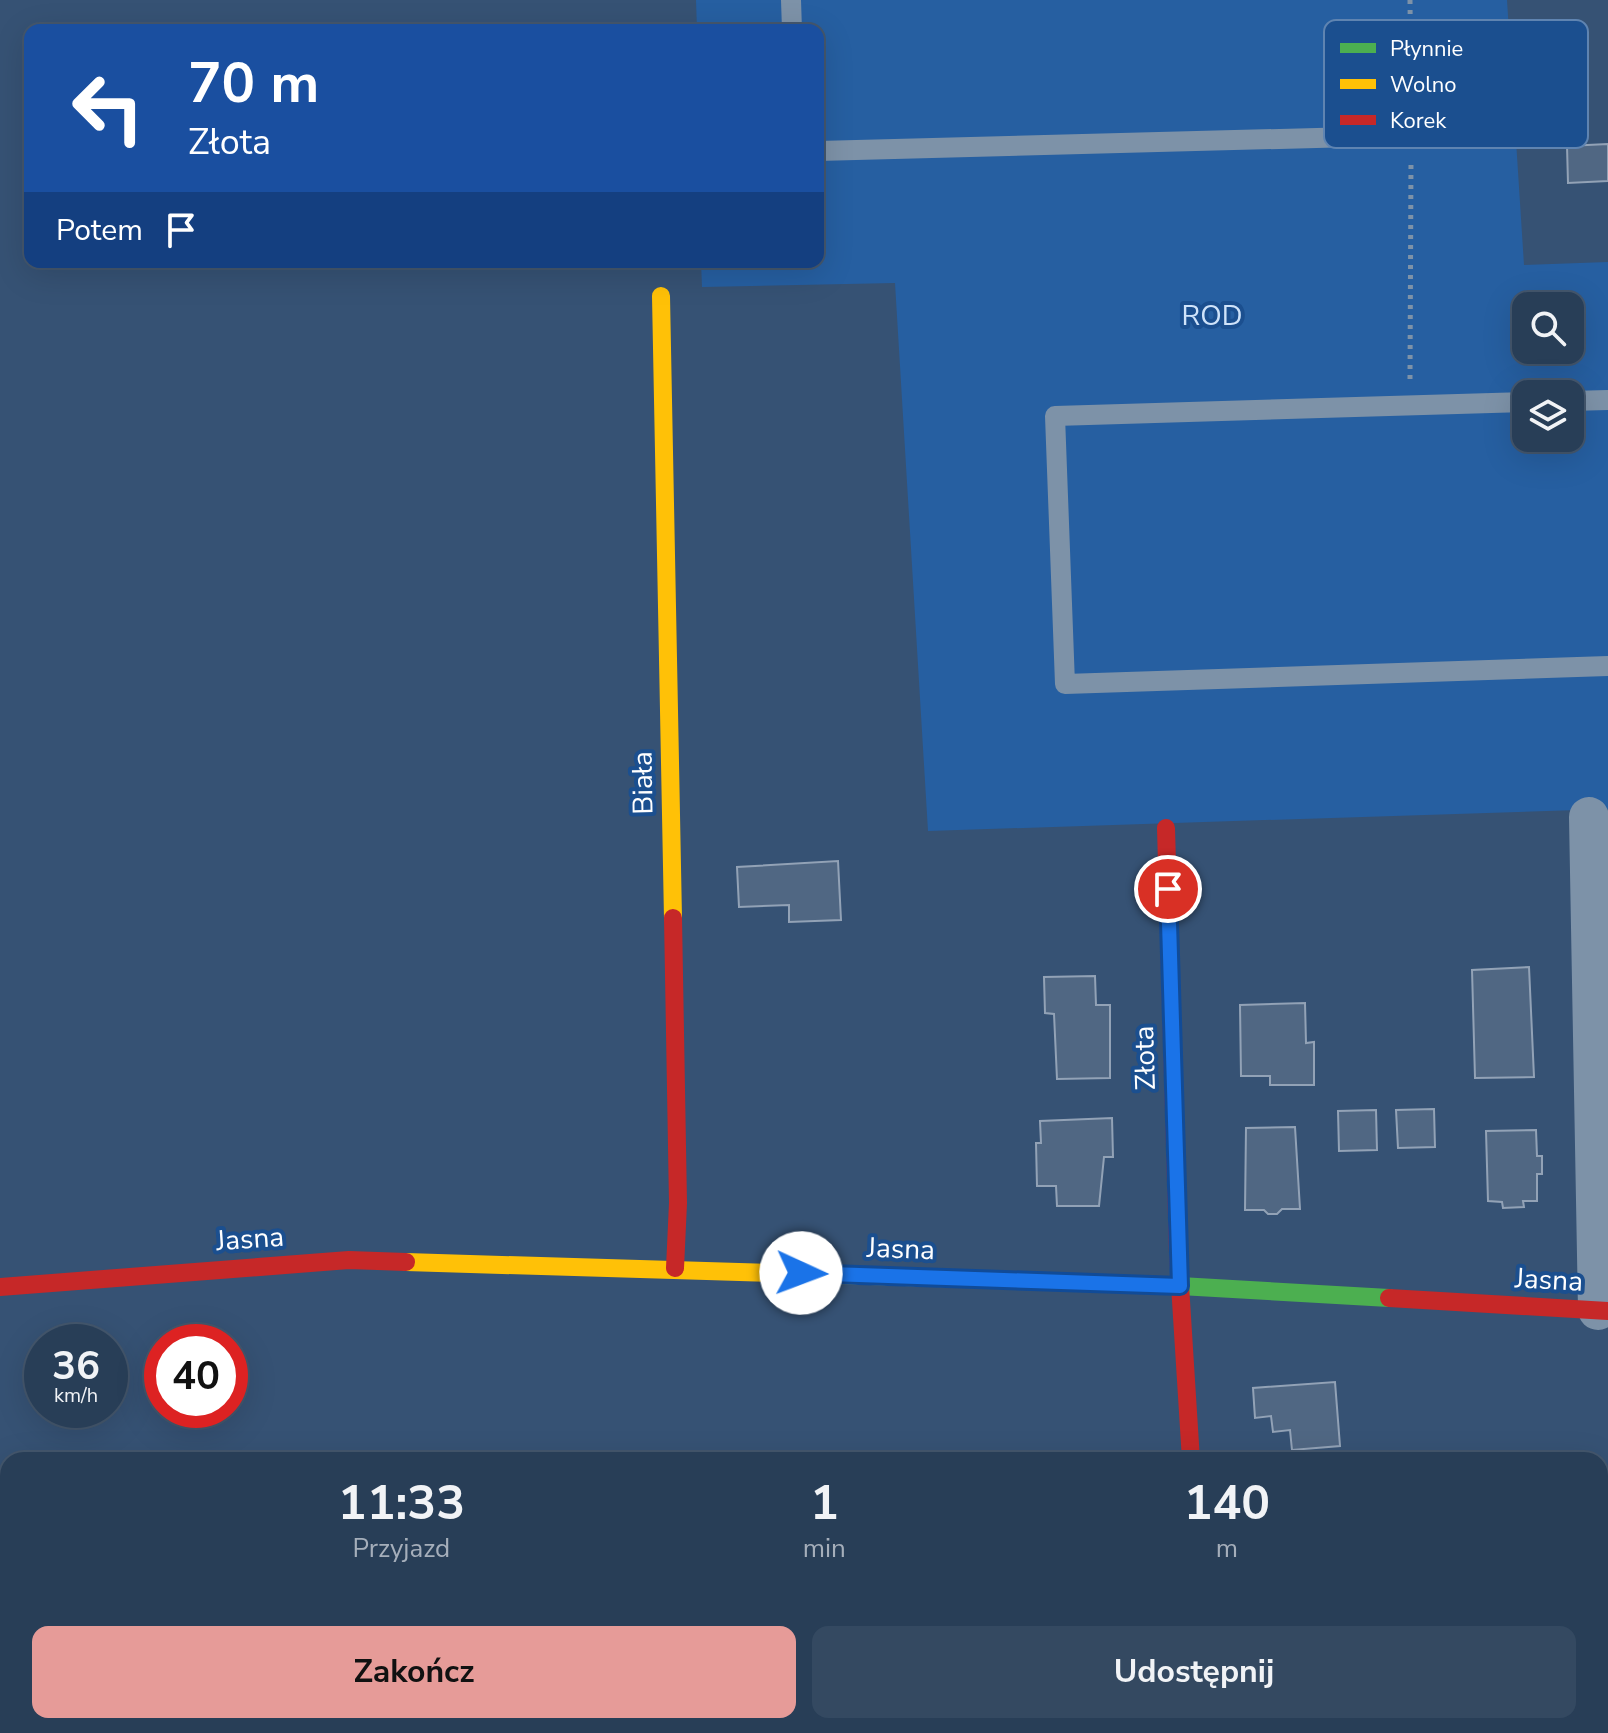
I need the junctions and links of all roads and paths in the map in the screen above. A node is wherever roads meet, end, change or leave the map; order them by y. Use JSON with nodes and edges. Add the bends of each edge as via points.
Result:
{"nodes":[{"id":1,"x":791,"y":0,"type":"edge"},
{"id":2,"x":802,"y":0,"type":"edge"},
{"id":3,"x":1410,"y":0,"type":"edge"},
{"id":4,"x":1410,"y":20,"type":"edge"},
{"id":5,"x":792,"y":24,"type":"edge"},
{"id":6,"x":1324,"y":137,"type":"edge"},
{"id":7,"x":1411,"y":148,"type":"edge"},
{"id":8,"x":824,"y":151,"type":"edge"},
{"id":9,"x":661,"y":296,"type":"dead end"},
{"id":10,"x":1608,"y":400,"type":"edge"},
{"id":11,"x":1584,"y":401,"type":"edge"},
{"id":12,"x":1512,"y":402,"type":"edge"},
{"id":13,"x":1411,"y":405,"type":"junction"},
{"id":14,"x":1608,"y":666,"type":"edge"},
{"id":15,"x":1589,"y":817,"type":"dead end"},
{"id":16,"x":1166,"y":828,"type":"dead end"},
{"id":17,"x":675,"y":1268,"type":"junction"},
{"id":18,"x":1180,"y":1286,"type":"junction"},
{"id":19,"x":0,"y":1287,"type":"edge"},
{"id":20,"x":1603,"y":1311,"type":"edge"},
{"id":21,"x":1190,"y":1452,"type":"edge"}],
"edges":[{"from":1,"to":2,"type":"lane"},
{"from":1,"to":5,"type":"lane"},
{"from":3,"to":4,"type":"path"},
{"from":6,"to":8,"type":"lane"},
{"from":7,"to":13,"type":"path"},
{"from":9,"to":17,"type":"street","name":"Biała"},
{"from":10,"to":11,"type":"lane"},
{"from":12,"to":13,"type":"lane"},
{"from":13,"to":14,"type":"lane","via":[[1055,416],[1065,684]]},
{"from":15,"to":20,"type":"street"},
{"from":16,"to":18,"type":"street","name":"Złota"},
{"from":17,"to":18,"type":"street","name":"Jasna"},
{"from":17,"to":19,"type":"street","name":"Jasna","via":[[349,1260]]},
{"from":18,"to":20,"type":"street","name":"Jasna"},
{"from":18,"to":21,"type":"street","name":"Złota"}]}
